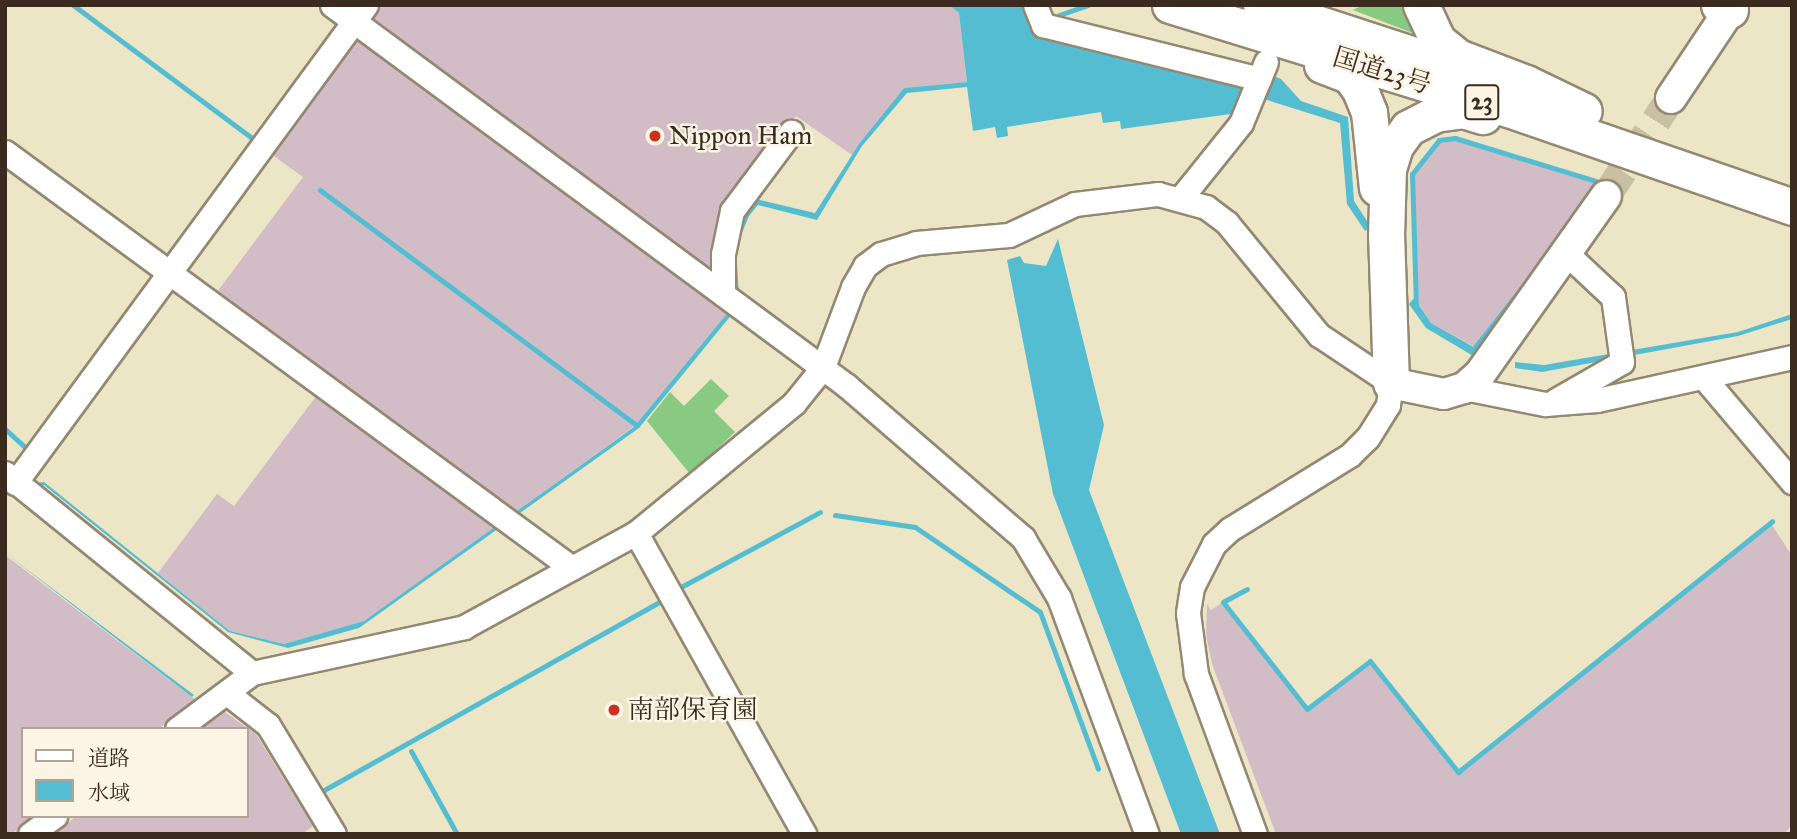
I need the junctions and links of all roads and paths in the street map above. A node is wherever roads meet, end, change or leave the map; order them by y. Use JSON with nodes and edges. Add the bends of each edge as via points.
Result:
{"nodes":[{"id":1,"x":332,"y":5,"type":"edge"},
{"id":2,"x":1035,"y":5,"type":"edge"},
{"id":3,"x":1261,"y":5,"type":"edge"},
{"id":4,"x":1307,"y":5,"type":"edge"},
{"id":5,"x":1346,"y":5,"type":"edge"},
{"id":6,"x":1420,"y":5,"type":"edge"},
{"id":7,"x":1172,"y":6,"type":"edge"},
{"id":8,"x":1727,"y":7,"type":"edge"},
{"id":9,"x":360,"y":13,"type":"edge"},
{"id":10,"x":1671,"y":98,"type":"tunnel mouth"},
{"id":11,"x":1584,"y":111,"type":"junction"},
{"id":12,"x":791,"y":132,"type":"dead end"},
{"id":13,"x":1616,"y":146,"type":"junction"},
{"id":14,"x":5,"y":152,"type":"edge"},
{"id":15,"x":1792,"y":183,"type":"edge"},
{"id":16,"x":1606,"y":195,"type":"tunnel mouth"},
{"id":17,"x":1180,"y":199,"type":"junction"},
{"id":18,"x":1792,"y":207,"type":"edge"},
{"id":19,"x":1386,"y":236,"type":"junction"},
{"id":20,"x":1566,"y":253,"type":"junction"},
{"id":21,"x":171,"y":275,"type":"junction"},
{"id":22,"x":730,"y":299,"type":"junction"},
{"id":23,"x":1792,"y":357,"type":"edge"},
{"id":24,"x":822,"y":367,"type":"junction"},
{"id":25,"x":1705,"y":379,"type":"junction"},
{"id":26,"x":1391,"y":383,"type":"junction"},
{"id":27,"x":1464,"y":388,"type":"junction"},
{"id":28,"x":1551,"y":403,"type":"junction"},
{"id":29,"x":15,"y":482,"type":"edge"},
{"id":30,"x":1792,"y":482,"type":"edge"},
{"id":31,"x":636,"y":533,"type":"junction"},
{"id":32,"x":572,"y":568,"type":"junction"},
{"id":33,"x":252,"y":673,"type":"junction"},
{"id":34,"x":227,"y":693,"type":"junction"},
{"id":35,"x":180,"y":727,"type":"edge"},
{"id":36,"x":52,"y":818,"type":"edge"},
{"id":37,"x":30,"y":834,"type":"edge"},
{"id":38,"x":334,"y":834,"type":"edge"},
{"id":39,"x":804,"y":834,"type":"edge"},
{"id":40,"x":1147,"y":834,"type":"edge"},
{"id":41,"x":1255,"y":834,"type":"edge"}],
"edges":[{"from":1,"to":9,"type":"street"},
{"from":2,"to":17,"type":"street","via":[[1043,25],[1258,82],[1241,123]]},
{"from":3,"to":11,"type":"highway","name":"国道23号","number":"23"},
{"from":4,"to":5,"type":"highway"},
{"from":6,"to":11,"type":"highway","number":"23","via":[[1437,40],[1458,57]]},
{"from":7,"to":13,"type":"highway","name":"国道23号","number":"23"},
{"from":7,"to":19,"type":"highway","number":"23","via":[[1350,76],[1368,112]]},
{"from":8,"to":10,"type":"main road"},
{"from":9,"to":21,"type":"street"},
{"from":9,"to":22,"type":"street"},
{"from":11,"to":15,"type":"highway","name":"国道23号","number":"23"},
{"from":12,"to":22,"type":"street","via":[[732,211],[723,254]]},
{"from":13,"to":18,"type":"highway","name":"国道23号","number":"23"},
{"from":13,"to":19,"type":"highway","number":"23","via":[[1550,137],[1463,110],[1435,114],[1408,128],[1395,146],[1388,169]]},
{"from":14,"to":21,"type":"street"},
{"from":16,"to":20,"type":"main road"},
{"from":17,"to":24,"type":"street","via":[[1158,194],[1097,198],[1009,235],[916,243],[881,254],[865,266],[853,287]]},
{"from":17,"to":26,"type":"street","via":[[1206,207],[1227,223],[1319,335]]},
{"from":19,"to":26,"type":"highway","number":"23"},
{"from":20,"to":27,"type":"main road","via":[[1493,358]]},
{"from":20,"to":28,"type":"street","via":[[1613,297],[1621,354]]},
{"from":21,"to":29,"type":"street"},
{"from":21,"to":32,"type":"street"},
{"from":22,"to":24,"type":"street"},
{"from":23,"to":25,"type":"street"},
{"from":24,"to":31,"type":"street","via":[[794,402]]},
{"from":24,"to":40,"type":"street","via":[[986,504],[1036,554],[1059,598]]},
{"from":25,"to":28,"type":"street","via":[[1597,400]]},
{"from":25,"to":30,"type":"street"},
{"from":26,"to":27,"type":"main road","via":[[1444,394]]},
{"from":26,"to":41,"type":"street","via":[[1388,405],[1367,438],[1350,455],[1230,529],[1214,544],[1192,587],[1188,613],[1196,674]]},
{"from":27,"to":28,"type":"street"},
{"from":29,"to":33,"type":"street","via":[[173,604]]},
{"from":31,"to":32,"type":"street"},
{"from":31,"to":39,"type":"street"},
{"from":32,"to":33,"type":"street","via":[[464,626]]},
{"from":33,"to":34,"type":"street"},
{"from":34,"to":35,"type":"street"},
{"from":34,"to":38,"type":"street","via":[[268,725]]},
{"from":36,"to":37,"type":"street"}]}
